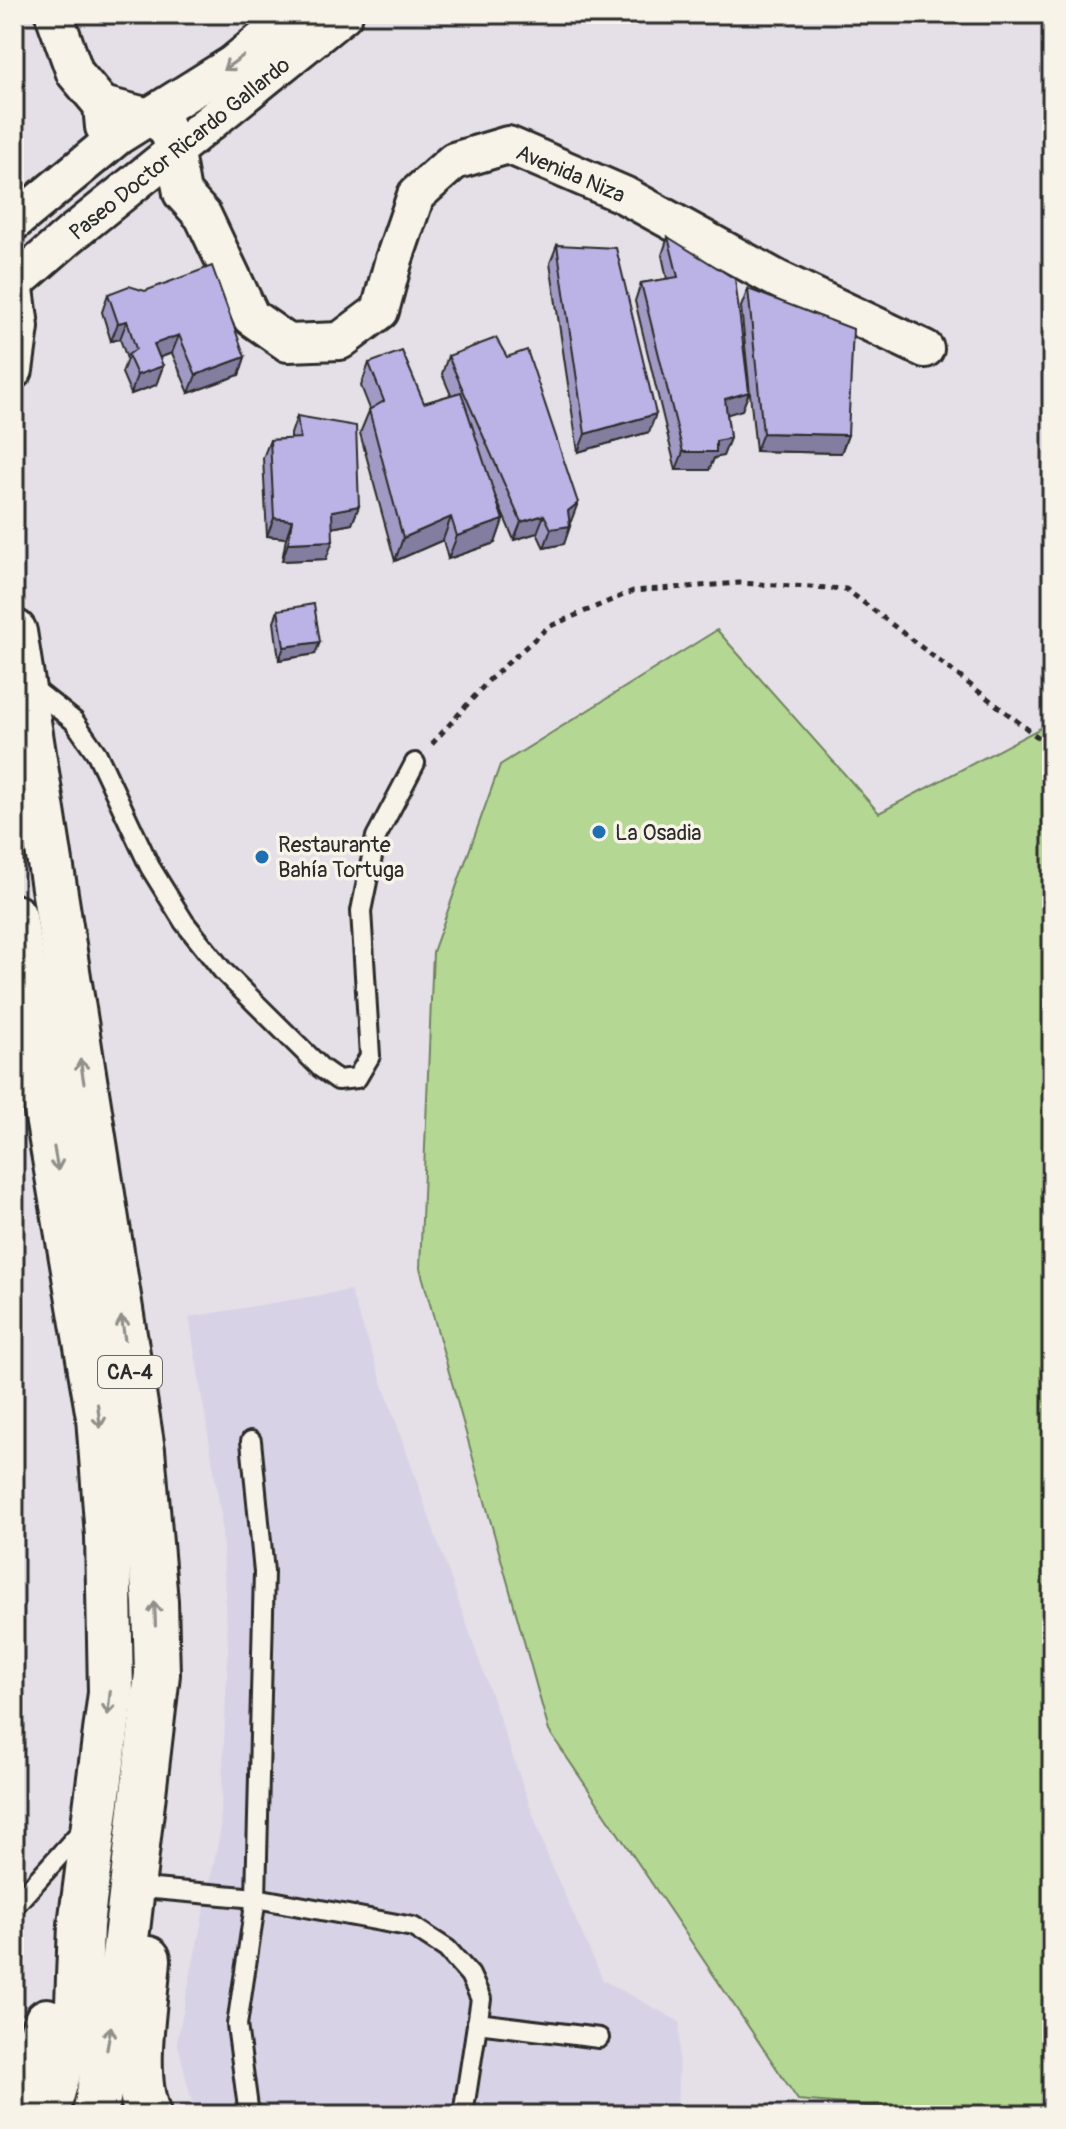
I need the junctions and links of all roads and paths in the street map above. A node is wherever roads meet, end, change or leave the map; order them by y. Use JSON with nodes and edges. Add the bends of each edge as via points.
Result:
{"nodes":[{"id":1,"x":54,"y":14,"type":"edge"},
{"id":2,"x":294,"y":14,"type":"edge"},
{"id":3,"x":344,"y":14,"type":"edge"},
{"id":4,"x":102,"y":105,"type":"junction"},
{"id":5,"x":149,"y":117,"type":"junction"},
{"id":6,"x":106,"y":146,"type":"junction"},
{"id":7,"x":174,"y":152,"type":"junction"},
{"id":8,"x":140,"y":180,"type":"junction"},
{"id":9,"x":182,"y":193,"type":"junction"},
{"id":10,"x":14,"y":222,"type":"edge"},
{"id":11,"x":14,"y":282,"type":"edge"},
{"id":12,"x":925,"y":349,"type":"dead end"},
{"id":13,"x":14,"y":370,"type":"edge"},
{"id":14,"x":14,"y":632,"type":"edge"},
{"id":15,"x":21,"y":679,"type":"junction"},
{"id":16,"x":1052,"y":748,"type":"edge"},
{"id":17,"x":415,"y":763,"type":"joint"},
{"id":18,"x":14,"y":917,"type":"edge"},
{"id":19,"x":251,"y":1441,"type":"dead end"},
{"id":20,"x":157,"y":1674,"type":"junction"},
{"id":21,"x":94,"y":1817,"type":"junction"},
{"id":22,"x":154,"y":1889,"type":"junction"},
{"id":23,"x":256,"y":1898,"type":"junction"},
{"id":24,"x":14,"y":1906,"type":"edge"},
{"id":25,"x":81,"y":1925,"type":"junction"},
{"id":26,"x":477,"y":2023,"type":"junction"},
{"id":27,"x":599,"y":2038,"type":"dead end"},
{"id":28,"x":14,"y":2102,"type":"edge"},
{"id":29,"x":46,"y":2115,"type":"edge"},
{"id":30,"x":95,"y":2115,"type":"edge"},
{"id":31,"x":148,"y":2115,"type":"edge"},
{"id":32,"x":249,"y":2115,"type":"edge"},
{"id":33,"x":463,"y":2115,"type":"edge"}],
"edges":[{"from":1,"to":4,"type":"street","via":[[75,73]]},
{"from":2,"to":5,"type":"street","name":"Paseo Doctor Ricardo Gallardo","one_way":true,"via":[[233,64]]},
{"from":3,"to":7,"type":"street","name":"Paseo Doctor Ricardo Gallardo"},
{"from":4,"to":5,"type":"street"},
{"from":4,"to":6,"type":"street"},
{"from":5,"to":6,"type":"street","name":"Paseo Doctor Ricardo Gallardo"},
{"from":5,"to":7,"type":"street","name":"Avenida Niza","via":[[165,126]]},
{"from":6,"to":8,"type":"street","via":[[113,165]]},
{"from":6,"to":10,"type":"street","name":"Paseo Doctor Ricardo Gallardo"},
{"from":7,"to":8,"type":"street","name":"Paseo Doctor Ricardo Gallardo"},
{"from":7,"to":9,"type":"street","name":"Avenida Niza"},
{"from":8,"to":9,"type":"street"},
{"from":8,"to":11,"type":"street","name":"Paseo Doctor Ricardo Gallardo"},
{"from":9,"to":12,"type":"street","name":"Avenida Niza","via":[[203,216],[251,317],[288,343],[340,341],[380,311],[416,195],[454,161],[508,145],[624,195],[777,279]]},
{"from":11,"to":13,"type":"street","name":"Paseo Doctor Ricardo Gallardo","via":[[20,327]]},
{"from":14,"to":15,"type":"highway","number":"CA-4"},
{"from":15,"to":17,"type":"lane","via":[[74,721],[97,754],[150,867],[184,922],[223,971],[338,1080],[357,1078],[370,1056],[361,911],[376,837]]},
{"from":20,"to":15,"type":"highway","number":"CA-4","one_way":true,"via":[[142,1450]]},
{"from":16,"to":17,"type":"path","via":[[846,589],[740,583],[633,591],[548,627],[490,679]]},
{"from":18,"to":21,"type":"highway","number":"CA-4","one_way":true,"via":[[99,1417],[111,1693]]},
{"from":19,"to":23,"type":"lane","via":[[264,1572]]},
{"from":20,"to":22,"type":"highway"},
{"from":30,"to":20,"type":"highway","number":"CA-4","one_way":true,"via":[[124,1956]]},
{"from":21,"to":24,"type":"lane"},
{"from":21,"to":25,"type":"highway","number":"CA-4"},
{"from":22,"to":23,"type":"lane"},
{"from":22,"to":31,"type":"highway","via":[[140,2071]]},
{"from":23,"to":26,"type":"lane","via":[[413,1927],[447,1949],[470,1975],[481,1999]]},
{"from":23,"to":32,"type":"lane","via":[[237,2025]]},
{"from":25,"to":28,"type":"highway","number":"CA-4"},
{"from":25,"to":29,"type":"highway","via":[[78,2004]]},
{"from":26,"to":27,"type":"lane"},
{"from":26,"to":33,"type":"lane"}]}
